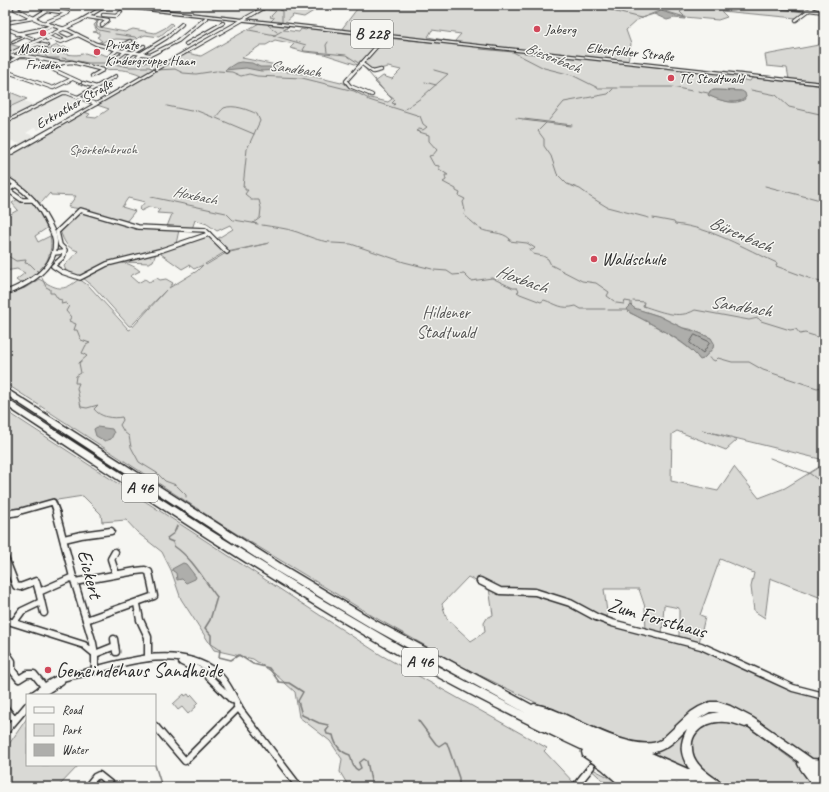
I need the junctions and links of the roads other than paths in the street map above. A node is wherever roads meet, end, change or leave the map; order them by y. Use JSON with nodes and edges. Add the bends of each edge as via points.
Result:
{"nodes":[{"id":1,"x":23,"y":5,"type":"edge"},
{"id":2,"x":54,"y":5,"type":"edge"},
{"id":3,"x":108,"y":5,"type":"edge"},
{"id":4,"x":269,"y":5,"type":"edge"},
{"id":5,"x":773,"y":5,"type":"edge"},
{"id":6,"x":816,"y":5,"type":"edge"},
{"id":7,"x":46,"y":10,"type":"junction"},
{"id":8,"x":121,"y":12,"type":"dead end"},
{"id":9,"x":806,"y":12,"type":"junction"},
{"id":10,"x":824,"y":12,"type":"edge"},
{"id":11,"x":103,"y":15,"type":"dead end"},
{"id":12,"x":114,"y":16,"type":"junction"},
{"id":13,"x":88,"y":17,"type":"junction"},
{"id":14,"x":121,"y":17,"type":"dead end"},
{"id":15,"x":33,"y":18,"type":"junction"},
{"id":16,"x":206,"y":18,"type":"dead end"},
{"id":17,"x":243,"y":20,"type":"junction"},
{"id":18,"x":796,"y":20,"type":"dead end"},
{"id":19,"x":107,"y":21,"type":"junction"},
{"id":20,"x":113,"y":22,"type":"dead end"},
{"id":21,"x":5,"y":23,"type":"edge"},
{"id":22,"x":44,"y":23,"type":"junction"},
{"id":23,"x":223,"y":23,"type":"dead end"},
{"id":24,"x":182,"y":24,"type":"dead end"},
{"id":25,"x":53,"y":25,"type":"junction"},
{"id":26,"x":102,"y":25,"type":"dead end"},
{"id":27,"x":5,"y":28,"type":"edge"},
{"id":28,"x":63,"y":29,"type":"junction"},
{"id":29,"x":17,"y":34,"type":"junction"},
{"id":30,"x":58,"y":34,"type":"dead end"},
{"id":31,"x":78,"y":35,"type":"junction"},
{"id":32,"x":25,"y":36,"type":"junction"},
{"id":33,"x":386,"y":36,"type":"junction"},
{"id":34,"x":166,"y":38,"type":"junction"},
{"id":35,"x":33,"y":39,"type":"dead end"},
{"id":36,"x":47,"y":39,"type":"dead end"},
{"id":37,"x":68,"y":39,"type":"junction"},
{"id":38,"x":55,"y":41,"type":"junction"},
{"id":39,"x":130,"y":41,"type":"dead end"},
{"id":40,"x":178,"y":41,"type":"junction"},
{"id":41,"x":14,"y":42,"type":"dead end"},
{"id":42,"x":72,"y":42,"type":"dead end"},
{"id":43,"x":136,"y":44,"type":"dead end"},
{"id":44,"x":186,"y":44,"type":"junction"},
{"id":45,"x":144,"y":46,"type":"dead end"},
{"id":46,"x":30,"y":47,"type":"dead end"},
{"id":47,"x":196,"y":47,"type":"junction"},
{"id":48,"x":116,"y":50,"type":"junction"},
{"id":49,"x":124,"y":51,"type":"junction"},
{"id":50,"x":132,"y":53,"type":"junction"},
{"id":51,"x":141,"y":54,"type":"junction"},
{"id":52,"x":6,"y":56,"type":"edge"},
{"id":53,"x":20,"y":56,"type":"junction"},
{"id":54,"x":110,"y":56,"type":"dead end"},
{"id":55,"x":118,"y":58,"type":"dead end"},
{"id":56,"x":126,"y":59,"type":"dead end"},
{"id":57,"x":135,"y":60,"type":"dead end"},
{"id":58,"x":62,"y":63,"type":"junction"},
{"id":59,"x":361,"y":63,"type":"junction"},
{"id":60,"x":5,"y":64,"type":"edge"},
{"id":61,"x":381,"y":70,"type":"dead end"},
{"id":62,"x":5,"y":71,"type":"edge"},
{"id":63,"x":92,"y":76,"type":"dead end"},
{"id":64,"x":116,"y":76,"type":"dead end"},
{"id":65,"x":72,"y":79,"type":"junction"},
{"id":66,"x":824,"y":84,"type":"edge"},
{"id":67,"x":96,"y":87,"type":"junction"},
{"id":68,"x":372,"y":95,"type":"dead end"},
{"id":69,"x":78,"y":98,"type":"junction"},
{"id":70,"x":96,"y":104,"type":"junction"},
{"id":71,"x":5,"y":122,"type":"edge"},
{"id":72,"x":5,"y":156,"type":"edge"},
{"id":73,"x":5,"y":177,"type":"edge"},
{"id":74,"x":16,"y":185,"type":"junction"},
{"id":75,"x":6,"y":191,"type":"edge"},
{"id":76,"x":33,"y":200,"type":"junction"},
{"id":77,"x":209,"y":234,"type":"junction"},
{"id":78,"x":64,"y":252,"type":"junction"},
{"id":79,"x":227,"y":252,"type":"dead end"},
{"id":80,"x":54,"y":253,"type":"junction"},
{"id":81,"x":5,"y":293,"type":"edge"},
{"id":82,"x":5,"y":391,"type":"edge"},
{"id":83,"x":5,"y":401,"type":"edge"},
{"id":84,"x":5,"y":514,"type":"edge"},
{"id":85,"x":110,"y":531,"type":"dead end"},
{"id":86,"x":64,"y":539,"type":"junction"},
{"id":87,"x":115,"y":552,"type":"dead end"},
{"id":88,"x":5,"y":558,"type":"edge"},
{"id":89,"x":116,"y":574,"type":"junction"},
{"id":90,"x":74,"y":579,"type":"junction"},
{"id":91,"x":480,"y":581,"type":"dead end"},
{"id":92,"x":39,"y":592,"type":"junction"},
{"id":93,"x":41,"y":602,"type":"junction"},
{"id":94,"x":137,"y":604,"type":"junction"},
{"id":95,"x":44,"y":612,"type":"dead end"},
{"id":96,"x":5,"y":620,"type":"edge"},
{"id":97,"x":86,"y":620,"type":"junction"},
{"id":98,"x":14,"y":622,"type":"junction"},
{"id":99,"x":115,"y":646,"type":"dead end"},
{"id":100,"x":5,"y":651,"type":"edge"},
{"id":101,"x":95,"y":654,"type":"junction"},
{"id":102,"x":148,"y":658,"type":"junction"},
{"id":103,"x":95,"y":671,"type":"junction"},
{"id":104,"x":69,"y":677,"type":"junction"},
{"id":105,"x":42,"y":684,"type":"dead end"},
{"id":106,"x":34,"y":694,"type":"edge"},
{"id":107,"x":40,"y":694,"type":"edge"},
{"id":108,"x":824,"y":696,"type":"edge"},
{"id":109,"x":26,"y":702,"type":"edge"},
{"id":110,"x":524,"y":706,"type":"junction"},
{"id":111,"x":26,"y":707,"type":"edge"},
{"id":112,"x":239,"y":707,"type":"junction"},
{"id":113,"x":5,"y":708,"type":"edge"},
{"id":114,"x":14,"y":718,"type":"junction"},
{"id":115,"x":5,"y":727,"type":"edge"},
{"id":116,"x":156,"y":727,"type":"edge"},
{"id":117,"x":5,"y":732,"type":"edge"},
{"id":118,"x":568,"y":739,"type":"junction"},
{"id":119,"x":619,"y":743,"type":"junction"},
{"id":120,"x":806,"y":764,"type":"junction"},
{"id":121,"x":606,"y":765,"type":"junction"},
{"id":122,"x":824,"y":765,"type":"edge"},
{"id":123,"x":591,"y":767,"type":"dead end"},
{"id":124,"x":824,"y":774,"type":"edge"},
{"id":125,"x":824,"y":780,"type":"edge"},
{"id":126,"x":88,"y":787,"type":"edge"},
{"id":127,"x":114,"y":787,"type":"edge"},
{"id":128,"x":299,"y":787,"type":"edge"},
{"id":129,"x":575,"y":787,"type":"edge"},
{"id":130,"x":629,"y":787,"type":"edge"},
{"id":131,"x":650,"y":787,"type":"edge"},
{"id":132,"x":672,"y":787,"type":"edge"},
{"id":133,"x":693,"y":787,"type":"edge"},
{"id":134,"x":718,"y":787,"type":"edge"},
{"id":135,"x":818,"y":787,"type":"edge"}],
"edges":[{"from":1,"to":15,"type":"street","via":[[15,10]]},
{"from":2,"to":7,"type":"street"},
{"from":3,"to":13,"type":"street"},
{"from":3,"to":17,"type":"main road","number":"B 228"},
{"from":4,"to":17,"type":"street","name":"Erkrather Straße"},
{"from":5,"to":9,"type":"street"},
{"from":6,"to":9,"type":"street"},
{"from":7,"to":15,"type":"street"},
{"from":7,"to":22,"type":"street","via":[[68,13]]},
{"from":8,"to":12,"type":"street"},
{"from":9,"to":10,"type":"street"},
{"from":9,"to":18,"type":"street"},
{"from":11,"to":12,"type":"street"},
{"from":12,"to":14,"type":"street"},
{"from":12,"to":19,"type":"street"},
{"from":13,"to":19,"type":"street"},
{"from":13,"to":28,"type":"street"},
{"from":15,"to":21,"type":"street"},
{"from":15,"to":22,"type":"street"},
{"from":16,"to":40,"type":"street"},
{"from":17,"to":33,"type":"main road","name":"Elberfelder Straße","number":"B 228"},
{"from":17,"to":47,"type":"street","name":"Erkrather Straße"},
{"from":19,"to":20,"type":"street"},
{"from":19,"to":26,"type":"street"},
{"from":22,"to":25,"type":"street"},
{"from":23,"to":44,"type":"street"},
{"from":24,"to":34,"type":"street"},
{"from":25,"to":28,"type":"street"},
{"from":25,"to":29,"type":"street"},
{"from":27,"to":29,"type":"street"},
{"from":28,"to":31,"type":"street"},
{"from":28,"to":52,"type":"street"},
{"from":29,"to":32,"type":"street"},
{"from":30,"to":37,"type":"street"},
{"from":31,"to":37,"type":"street"},
{"from":31,"to":48,"type":"street"},
{"from":32,"to":35,"type":"street"},
{"from":32,"to":41,"type":"street"},
{"from":33,"to":59,"type":"street"},
{"from":33,"to":66,"type":"main road","name":"Elberfelder Straße","number":"B 228"},
{"from":34,"to":40,"type":"street"},
{"from":34,"to":51,"type":"street"},
{"from":36,"to":38,"type":"street"},
{"from":37,"to":38,"type":"street"},
{"from":37,"to":42,"type":"street"},
{"from":38,"to":46,"type":"street"},
{"from":39,"to":48,"type":"street"},
{"from":40,"to":44,"type":"street"},
{"from":40,"to":51,"type":"street","via":[[153,55]]},
{"from":43,"to":49,"type":"street"},
{"from":44,"to":47,"type":"street"},
{"from":45,"to":50,"type":"street"},
{"from":47,"to":70,"type":"street","name":"Erkrather Straße"},
{"from":48,"to":49,"type":"street"},
{"from":48,"to":54,"type":"street"},
{"from":49,"to":50,"type":"street"},
{"from":49,"to":55,"type":"street"},
{"from":50,"to":51,"type":"street"},
{"from":50,"to":56,"type":"street"},
{"from":51,"to":57,"type":"street"},
{"from":52,"to":53,"type":"street"},
{"from":53,"to":58,"type":"street"},
{"from":53,"to":60,"type":"street"},
{"from":58,"to":63,"type":"street","via":[[72,62],[104,70]]},
{"from":58,"to":65,"type":"street","via":[[53,69]]},
{"from":59,"to":61,"type":"street","via":[[372,73]]},
{"from":59,"to":68,"type":"street","via":[[347,79],[347,83]]},
{"from":62,"to":65,"type":"street","via":[[53,88]]},
{"from":64,"to":67,"type":"street"},
{"from":65,"to":67,"type":"street"},
{"from":67,"to":69,"type":"street"},
{"from":69,"to":70,"type":"street"},
{"from":69,"to":71,"type":"street","via":[[67,93],[61,94]]},
{"from":70,"to":72,"type":"street","name":"Erkrather Straße"},
{"from":73,"to":74,"type":"main road"},
{"from":74,"to":75,"type":"street"},
{"from":74,"to":76,"type":"main road"},
{"from":75,"to":76,"type":"street","via":[[20,200]]},
{"from":76,"to":80,"type":"main road","via":[[54,234]]},
{"from":77,"to":78,"type":"street","via":[[159,251],[107,264],[80,278],[53,266],[63,257]]},
{"from":77,"to":78,"type":"street","via":[[205,230],[138,227],[80,210],[57,232]]},
{"from":77,"to":79,"type":"street"},
{"from":78,"to":80,"type":"street"},
{"from":80,"to":81,"type":"main road","via":[[38,275]]},
{"from":82,"to":110,"type":"highway","number":"A 46","via":[[335,602]]},
{"from":83,"to":118,"type":"highway","number":"A 46","via":[[336,613],[460,683]]},
{"from":84,"to":86,"type":"street","name":"Eickert","via":[[53,502]]},
{"from":85,"to":86,"type":"street"},
{"from":86,"to":90,"type":"street","name":"Eickert"},
{"from":87,"to":89,"type":"street","via":[[111,559]]},
{"from":88,"to":92,"type":"street","via":[[16,586],[36,581]]},
{"from":89,"to":90,"type":"street"},
{"from":89,"to":94,"type":"street","via":[[145,570],[149,572],[154,596]]},
{"from":90,"to":92,"type":"street"},
{"from":90,"to":97,"type":"street","name":"Eickert"},
{"from":91,"to":108,"type":"street","name":"Zum Forsthaus","via":[[500,591],[529,590],[559,599],[612,623],[701,646],[793,688]]},
{"from":92,"to":93,"type":"street"},
{"from":93,"to":95,"type":"street"},
{"from":93,"to":98,"type":"street","via":[[22,611]]},
{"from":94,"to":97,"type":"street","via":[[133,603]]},
{"from":94,"to":102,"type":"street","via":[[140,620],[148,637]]},
{"from":96,"to":98,"type":"street"},
{"from":97,"to":101,"type":"street","name":"Eickert"},
{"from":98,"to":101,"type":"street","via":[[84,645]]},
{"from":99,"to":101,"type":"street"},
{"from":100,"to":105,"type":"street","via":[[12,660],[12,670],[19,679],[27,674],[34,674]]},
{"from":101,"to":103,"type":"street","name":"Eickert"},
{"from":102,"to":103,"type":"street"},
{"from":102,"to":112,"type":"street","via":[[173,658],[206,672]]},
{"from":103,"to":104,"type":"street"},
{"from":104,"to":106,"type":"street","via":[[54,681]]},
{"from":104,"to":107,"type":"street"},
{"from":109,"to":114,"type":"street"},
{"from":110,"to":119,"type":"highway","via":[[548,712]]},
{"from":110,"to":133,"type":"highway","number":"A 46"},
{"from":111,"to":114,"type":"street"},
{"from":112,"to":116,"type":"street","via":[[185,761]]},
{"from":112,"to":128,"type":"street"},
{"from":113,"to":114,"type":"street"},
{"from":114,"to":115,"type":"street"},
{"from":114,"to":117,"type":"street"},
{"from":118,"to":121,"type":"highway"},
{"from":118,"to":132,"type":"highway","number":"A 46"},
{"from":119,"to":120,"type":"highway","via":[[647,748],[662,744],[695,713],[702,709],[718,707],[743,717]]},
{"from":119,"to":134,"type":"highway"},
{"from":120,"to":122,"type":"highway"},
{"from":120,"to":124,"type":"highway"},
{"from":120,"to":125,"type":"highway"},
{"from":120,"to":134,"type":"highway","via":[[746,723],[728,717],[711,718],[691,729],[686,749],[694,767]]},
{"from":120,"to":135,"type":"highway"},
{"from":121,"to":130,"type":"highway"},
{"from":121,"to":131,"type":"highway"},
{"from":123,"to":129,"type":"street"},
{"from":126,"to":127,"type":"street","via":[[99,775]]}]}
